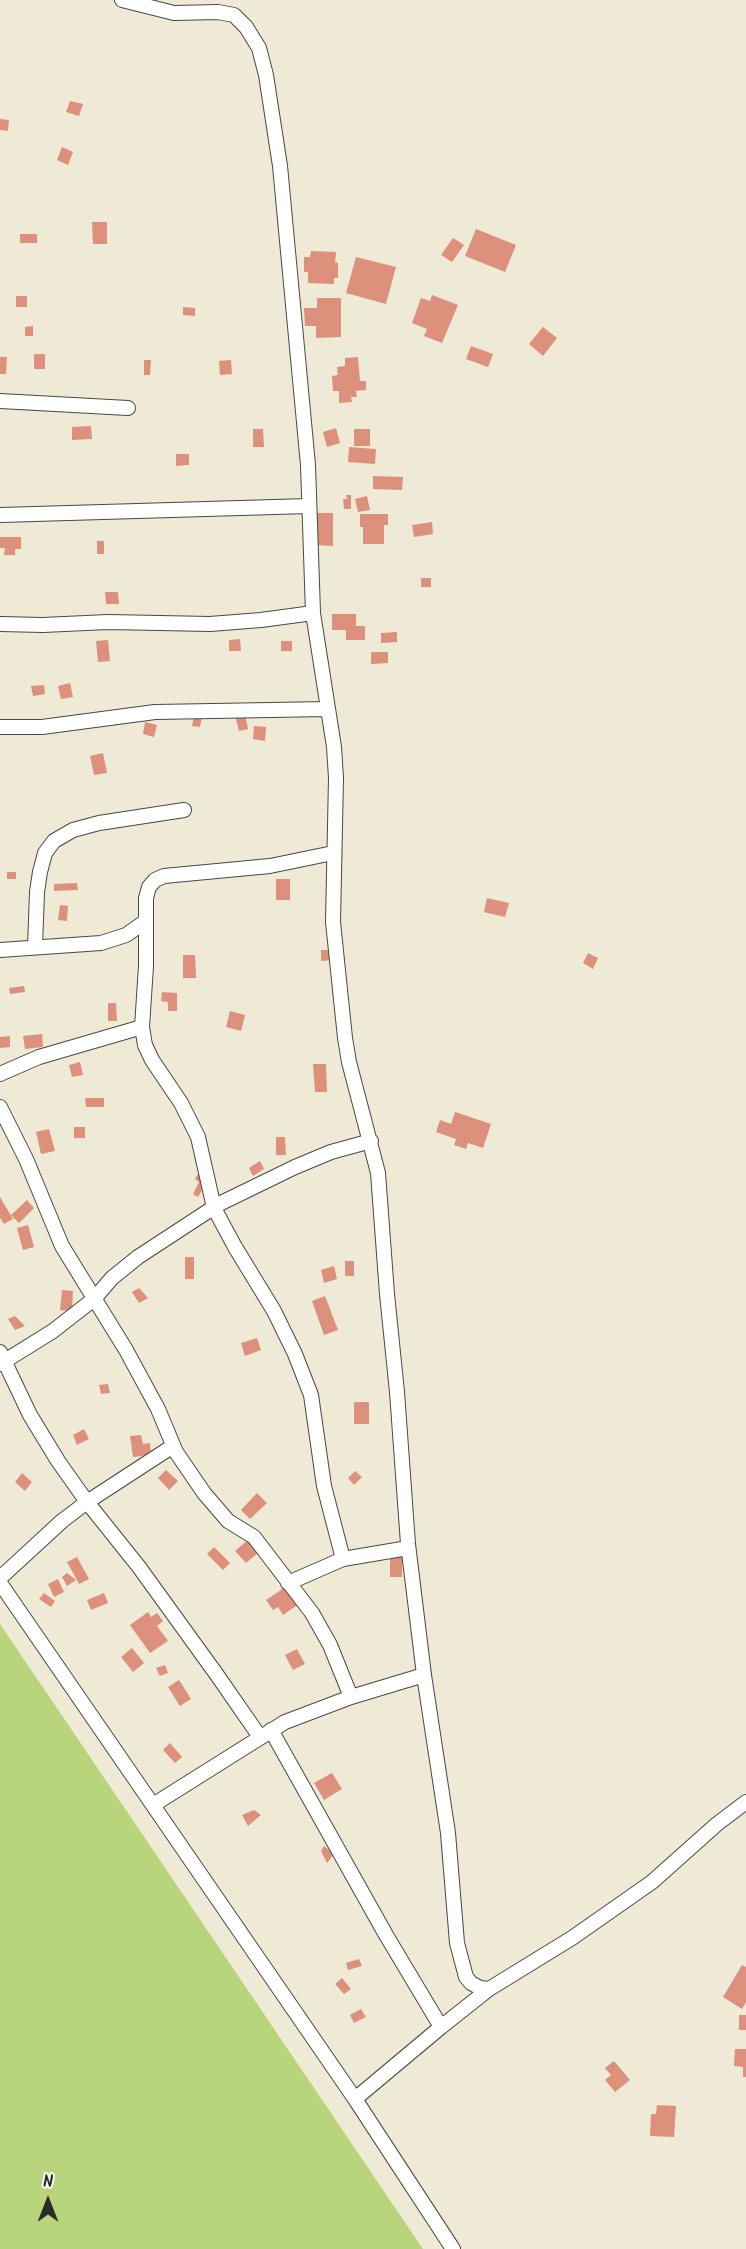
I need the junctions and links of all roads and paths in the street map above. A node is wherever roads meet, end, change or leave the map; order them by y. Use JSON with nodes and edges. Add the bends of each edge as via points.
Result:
{"nodes":[{"id":1,"x":122,"y":0,"type":"edge"},
{"id":2,"x":0,"y":401,"type":"edge"},
{"id":3,"x":128,"y":408,"type":"dead end"},
{"id":4,"x":309,"y":506,"type":"junction"},
{"id":5,"x":0,"y":515,"type":"edge"},
{"id":6,"x":313,"y":613,"type":"junction"},
{"id":7,"x":0,"y":624,"type":"edge"},
{"id":8,"x":327,"y":709,"type":"junction"},
{"id":9,"x":0,"y":727,"type":"edge"},
{"id":10,"x":184,"y":810,"type":"dead end"},
{"id":11,"x":333,"y":853,"type":"junction"},
{"id":12,"x":146,"y":921,"type":"junction"},
{"id":13,"x":35,"y":947,"type":"junction"},
{"id":14,"x":0,"y":950,"type":"edge"},
{"id":15,"x":142,"y":1027,"type":"junction"},
{"id":16,"x":0,"y":1074,"type":"edge"},
{"id":17,"x":0,"y":1107,"type":"edge"},
{"id":18,"x":371,"y":1141,"type":"junction"},
{"id":19,"x":214,"y":1208,"type":"junction"},
{"id":20,"x":94,"y":1299,"type":"junction"},
{"id":21,"x":2,"y":1359,"type":"edge"},
{"id":22,"x":173,"y":1446,"type":"junction"},
{"id":23,"x":87,"y":1502,"type":"junction"},
{"id":24,"x":408,"y":1548,"type":"junction"},
{"id":25,"x":343,"y":1558,"type":"junction"},
{"id":26,"x":0,"y":1578,"type":"edge"},
{"id":27,"x":288,"y":1582,"type":"junction"},
{"id":28,"x":0,"y":1583,"type":"edge"},
{"id":29,"x":424,"y":1676,"type":"junction"},
{"id":30,"x":351,"y":1697,"type":"junction"},
{"id":31,"x":265,"y":1733,"type":"junction"},
{"id":32,"x":746,"y":1802,"type":"edge"},
{"id":33,"x":153,"y":1805,"type":"junction"},
{"id":34,"x":489,"y":1989,"type":"junction"},
{"id":35,"x":441,"y":2027,"type":"junction"},
{"id":36,"x":355,"y":2099,"type":"junction"},
{"id":37,"x":453,"y":2249,"type":"edge"}],
"edges":[{"from":1,"to":4,"type":"street","via":[[174,13],[234,15],[259,48],[280,166]]},
{"from":2,"to":3,"type":"street"},
{"from":4,"to":5,"type":"street"},
{"from":4,"to":6,"type":"street"},
{"from":6,"to":7,"type":"street","via":[[210,624]]},
{"from":6,"to":8,"type":"street"},
{"from":8,"to":9,"type":"street","via":[[155,712],[42,727]]},
{"from":8,"to":11,"type":"street","via":[[336,778]]},
{"from":10,"to":13,"type":"street","via":[[99,823],[73,830],[54,841],[45,853],[36,892]]},
{"from":11,"to":12,"type":"street","via":[[270,866],[164,876],[149,887]]},
{"from":11,"to":18,"type":"street","via":[[333,922],[345,1038]]},
{"from":12,"to":13,"type":"street","via":[[126,935],[101,942]]},
{"from":12,"to":15,"type":"street"},
{"from":13,"to":14,"type":"street"},
{"from":15,"to":16,"type":"street","via":[[39,1057]]},
{"from":15,"to":19,"type":"street","via":[[152,1060],[182,1103],[198,1137]]},
{"from":17,"to":20,"type":"street","via":[[62,1246]]},
{"from":18,"to":19,"type":"street","via":[[295,1167]]},
{"from":18,"to":24,"type":"street","via":[[382,1205]]},
{"from":19,"to":20,"type":"street","via":[[138,1257]]},
{"from":19,"to":25,"type":"street","via":[[274,1311],[311,1395],[324,1486]]},
{"from":20,"to":21,"type":"street","via":[[53,1331]]},
{"from":20,"to":22,"type":"street","via":[[158,1409]]},
{"from":21,"to":23,"type":"street","via":[[30,1415]]},
{"from":22,"to":23,"type":"street"},
{"from":22,"to":27,"type":"street","via":[[204,1493],[228,1521],[254,1537]]},
{"from":23,"to":26,"type":"street"},
{"from":23,"to":31,"type":"street"},
{"from":24,"to":25,"type":"street"},
{"from":24,"to":29,"type":"street"},
{"from":25,"to":27,"type":"street"},
{"from":27,"to":30,"type":"street","via":[[330,1645]]},
{"from":28,"to":33,"type":"street"},
{"from":29,"to":30,"type":"street"},
{"from":29,"to":34,"type":"street","via":[[448,1833],[462,1967],[471,1983]]},
{"from":30,"to":31,"type":"street"},
{"from":31,"to":33,"type":"street"},
{"from":31,"to":35,"type":"street"},
{"from":32,"to":34,"type":"street","via":[[652,1882]]},
{"from":33,"to":36,"type":"street"},
{"from":34,"to":35,"type":"street"},
{"from":35,"to":36,"type":"street"},
{"from":36,"to":37,"type":"street"}]}
